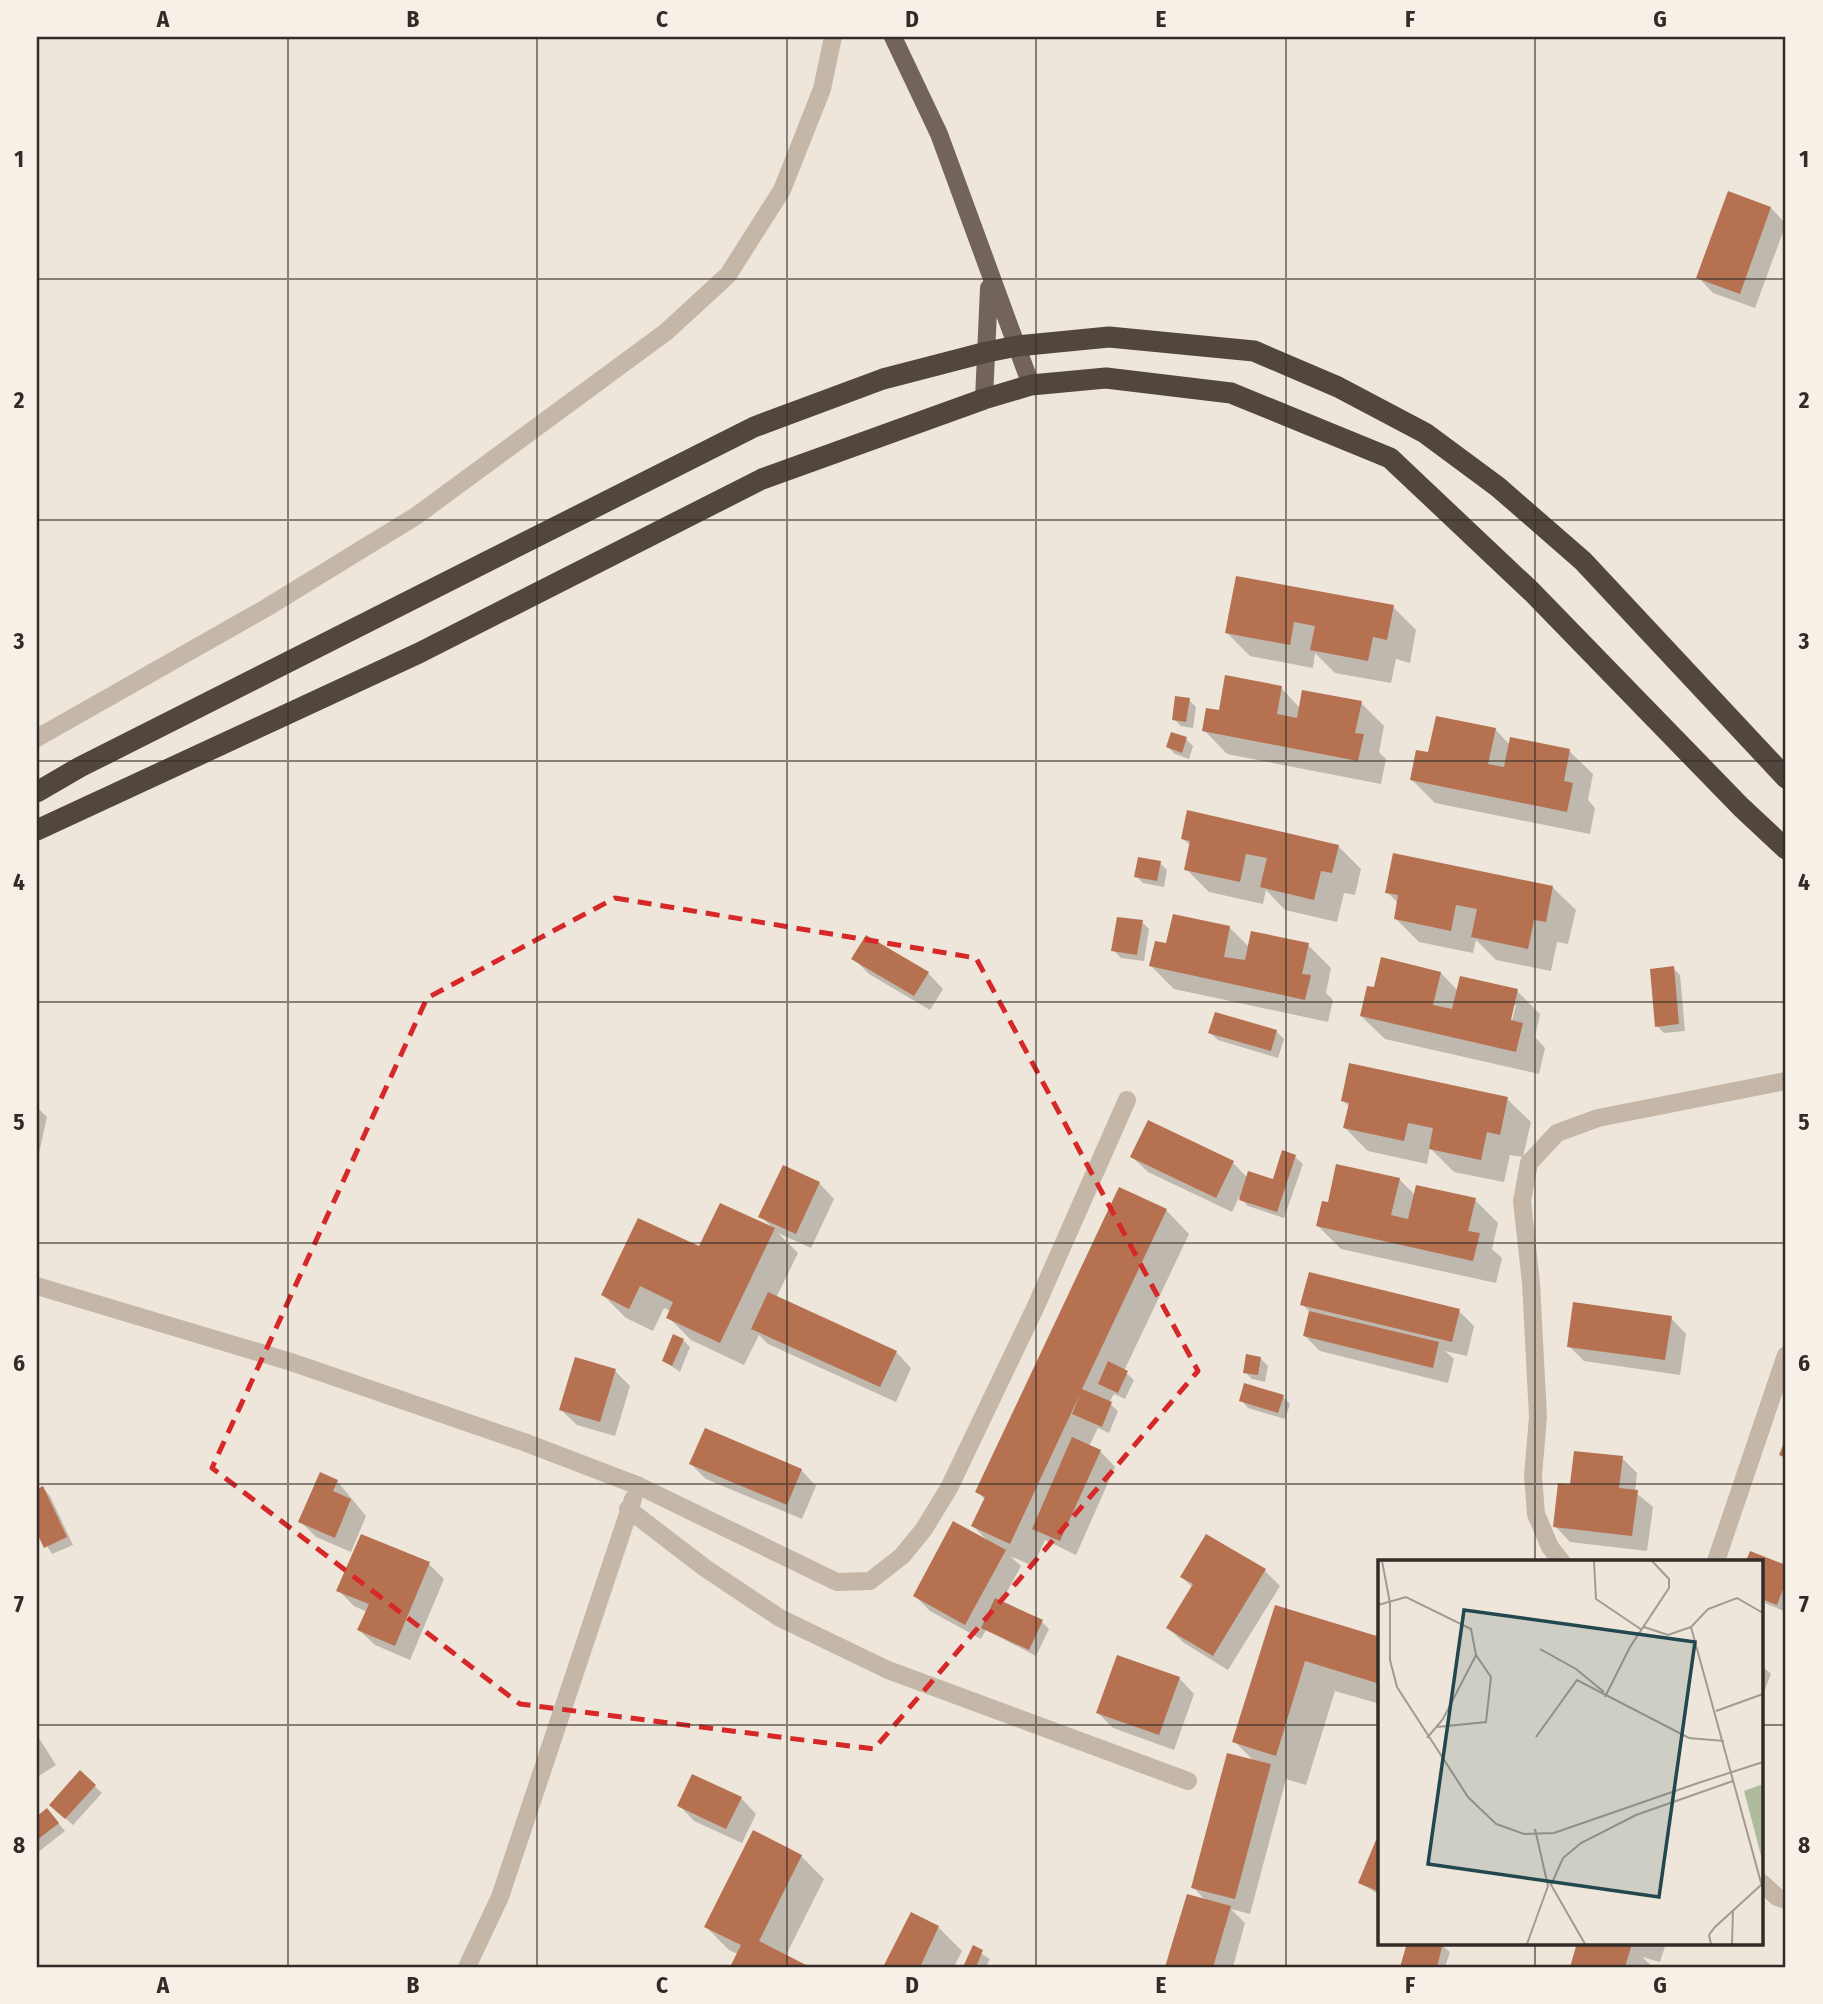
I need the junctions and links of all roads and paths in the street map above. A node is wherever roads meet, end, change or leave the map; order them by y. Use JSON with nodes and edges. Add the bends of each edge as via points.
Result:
{"nodes":[{"id":1,"x":833,"y":37,"type":"edge"},
{"id":2,"x":893,"y":37,"type":"edge"},
{"id":3,"x":989,"y":277,"type":"junction"},
{"id":4,"x":1017,"y":346,"type":"junction"},
{"id":5,"x":988,"y":352,"type":"junction"},
{"id":6,"x":1031,"y":385,"type":"junction"},
{"id":7,"x":984,"y":399,"type":"junction"},
{"id":8,"x":37,"y":738,"type":"edge"},
{"id":9,"x":1786,"y":778,"type":"edge"},
{"id":10,"x":37,"y":792,"type":"edge"},
{"id":11,"x":37,"y":830,"type":"edge"},
{"id":12,"x":1786,"y":849,"type":"edge"},
{"id":13,"x":1786,"y":1081,"type":"edge"},
{"id":14,"x":1127,"y":1100,"type":"dead end"},
{"id":15,"x":37,"y":1286,"type":"edge"},
{"id":16,"x":1786,"y":1355,"type":"edge"},
{"id":17,"x":639,"y":1486,"type":"junction"},
{"id":18,"x":628,"y":1509,"type":"junction"},
{"id":19,"x":1560,"y":1560,"type":"edge"},
{"id":20,"x":1716,"y":1560,"type":"edge"},
{"id":21,"x":1188,"y":1781,"type":"dead end"},
{"id":22,"x":1764,"y":1885,"type":"edge"},
{"id":23,"x":1786,"y":1900,"type":"edge"},
{"id":24,"x":467,"y":1967,"type":"edge"}],
"edges":[{"from":1,"to":8,"type":"street","via":[[822,89],[782,190],[728,275],[666,332],[416,516],[266,608]]},
{"from":2,"to":3,"type":"main road","via":[[939,134]]},
{"from":3,"to":4,"type":"main road"},
{"from":3,"to":5,"type":"main road"},
{"from":4,"to":5,"type":"highway"},
{"from":4,"to":6,"type":"main road"},
{"from":4,"to":9,"type":"highway","via":[[1109,337],[1254,351],[1338,387],[1425,433],[1498,487],[1583,561]]},
{"from":5,"to":7,"type":"main road"},
{"from":5,"to":10,"type":"highway","via":[[883,379],[754,427]]},
{"from":6,"to":7,"type":"highway"},
{"from":6,"to":12,"type":"highway","via":[[1106,378],[1231,393],[1390,458],[1532,592]]},
{"from":7,"to":11,"type":"highway","via":[[762,480],[419,653]]},
{"from":13,"to":19,"type":"street","via":[[1598,1118],[1557,1133],[1529,1163],[1521,1201],[1531,1283],[1538,1417],[1533,1476],[1536,1514]]},
{"from":14,"to":17,"type":"street","via":[[949,1488],[902,1556],[870,1581],[837,1582]]},
{"from":15,"to":17,"type":"street","via":[[303,1366]]},
{"from":16,"to":20,"type":"street"},
{"from":17,"to":18,"type":"street"},
{"from":18,"to":21,"type":"street","via":[[705,1569],[780,1618],[888,1670]]},
{"from":18,"to":24,"type":"street","via":[[500,1896]]},
{"from":22,"to":23,"type":"street"}]}
